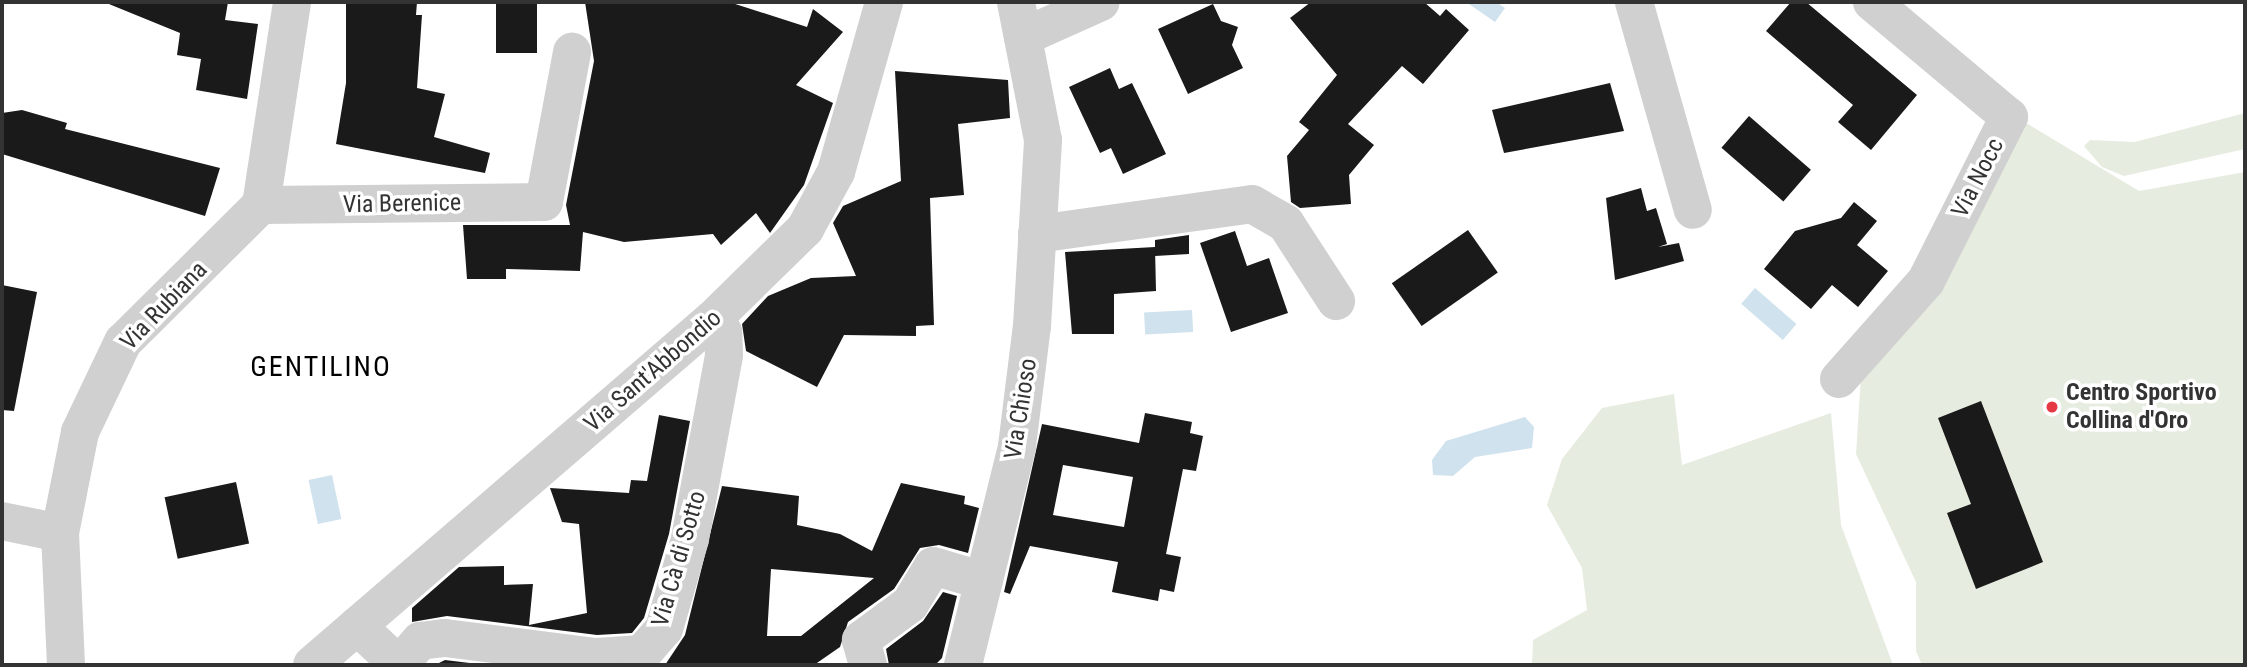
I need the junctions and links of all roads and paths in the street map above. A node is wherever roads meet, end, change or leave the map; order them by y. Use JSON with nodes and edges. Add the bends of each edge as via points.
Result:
{"nodes":[{"id":1,"x":884,"y":2,"type":"edge"},
{"id":2,"x":1101,"y":2,"type":"edge"},
{"id":3,"x":1634,"y":2,"type":"edge"},
{"id":4,"x":1872,"y":2,"type":"edge"},
{"id":5,"x":285,"y":4,"type":"edge"},
{"id":6,"x":1019,"y":20,"type":"edge"},
{"id":7,"x":572,"y":52,"type":"dead end"},
{"id":8,"x":261,"y":205,"type":"junction"},
{"id":9,"x":1693,"y":210,"type":"dead end"},
{"id":10,"x":1037,"y":234,"type":"junction"},
{"id":11,"x":1336,"y":301,"type":"dead end"},
{"id":12,"x":713,"y":319,"type":"junction"},
{"id":13,"x":1839,"y":379,"type":"dead end"},
{"id":14,"x":2,"y":522,"type":"edge"},
{"id":15,"x":60,"y":533,"type":"junction"},
{"id":16,"x":984,"y":580,"type":"junction"},
{"id":17,"x":357,"y":626,"type":"junction"},
{"id":18,"x":864,"y":652,"type":"edge"},
{"id":19,"x":596,"y":661,"type":"edge"},
{"id":20,"x":66,"y":665,"type":"edge"},
{"id":21,"x":312,"y":665,"type":"edge"},
{"id":22,"x":399,"y":665,"type":"edge"},
{"id":23,"x":963,"y":665,"type":"edge"}],
"edges":[{"from":1,"to":12,"type":"street","name":"Via Sant'Abbondio","via":[[824,202],[806,229]]},
{"from":2,"to":6,"type":"street","name":"Via Chioso"},
{"from":3,"to":9,"type":"street"},
{"from":4,"to":13,"type":"street","name":"Via Nocc","via":[[2009,117],[1926,281]]},
{"from":5,"to":8,"type":"street"},
{"from":6,"to":10,"type":"street","name":"Via Chioso","via":[[1042,140]]},
{"from":7,"to":8,"type":"street","name":"Via Berenice","via":[[544,202]]},
{"from":8,"to":15,"type":"street","name":"Via Rubiana","via":[[123,342],[80,432]]},
{"from":10,"to":11,"type":"street","via":[[1252,204],[1286,224]]},
{"from":10,"to":16,"type":"street","name":"Via Chioso","via":[[1025,400]]},
{"from":12,"to":17,"type":"street","name":"Via Sant'Abbondio"},
{"from":12,"to":19,"type":"street","name":"Via Cà di Sotto","via":[[723,332],[724,355],[690,539],[664,629],[642,654]]},
{"from":14,"to":15,"type":"street"},
{"from":15,"to":20,"type":"street","name":"Via Rubiana"},
{"from":16,"to":18,"type":"street","via":[[933,566],[910,604]]},
{"from":16,"to":23,"type":"street","name":"Via Chioso"},
{"from":17,"to":21,"type":"street","name":"Via Sant'Abbondio"},
{"from":17,"to":22,"type":"street","name":"Via Cà di Sotto"},
{"from":19,"to":22,"type":"street","name":"Via Cà di Sotto","via":[[445,638],[419,641]]}]}
